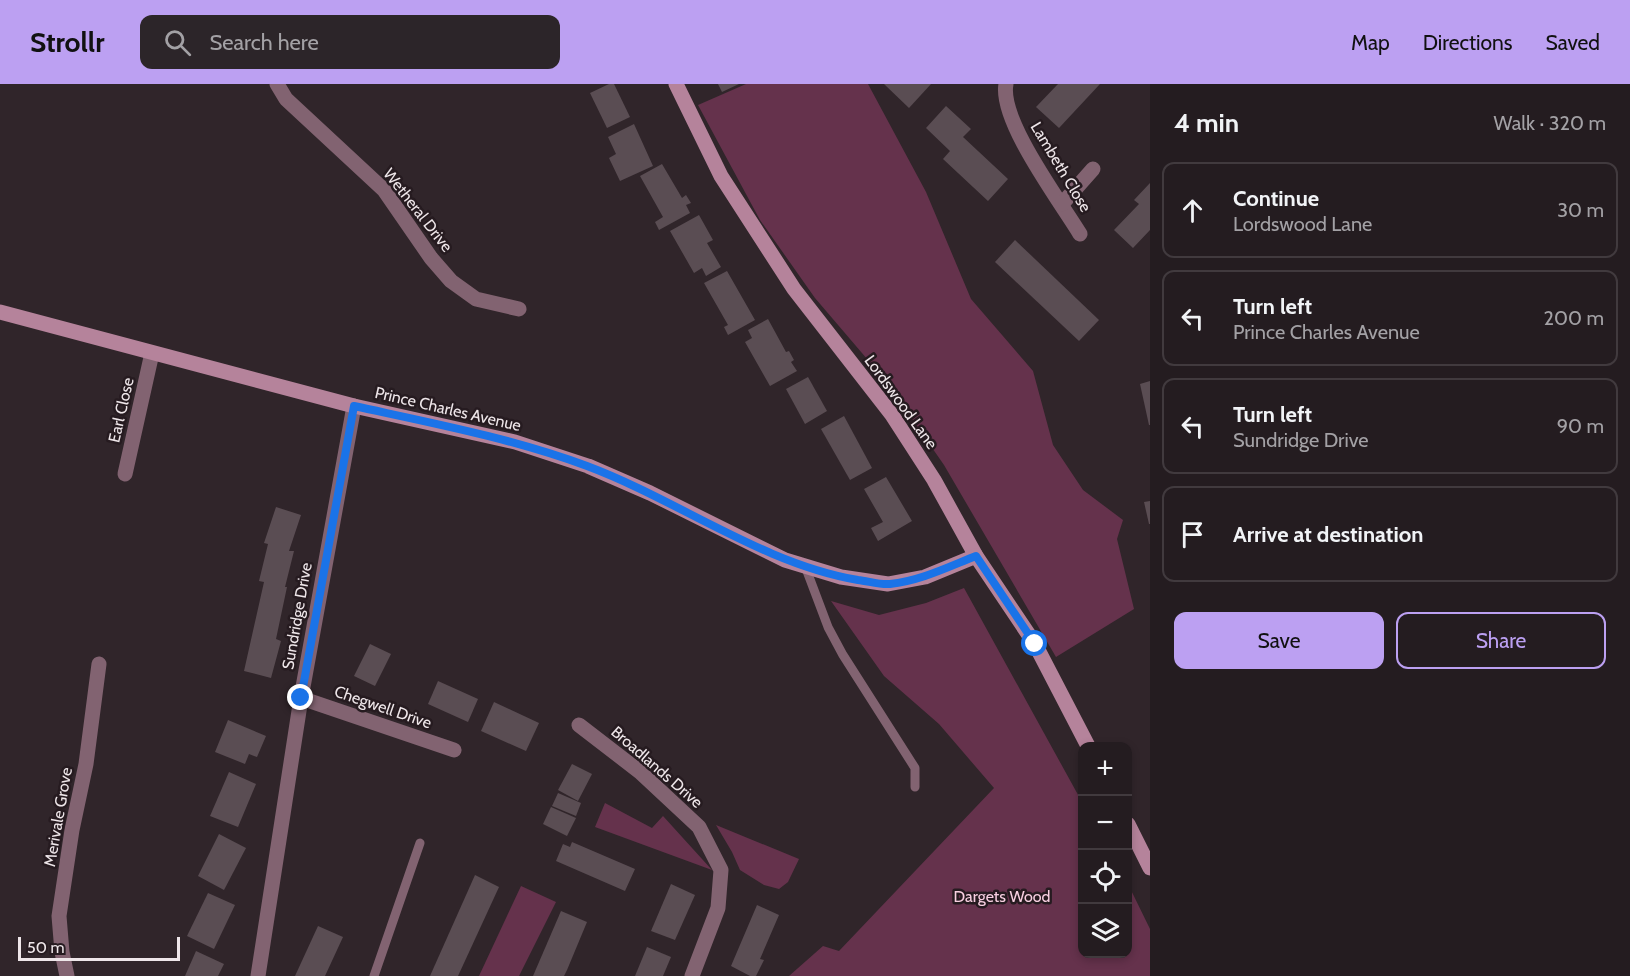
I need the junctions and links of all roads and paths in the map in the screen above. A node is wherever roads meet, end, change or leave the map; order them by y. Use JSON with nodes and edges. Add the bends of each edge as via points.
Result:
{"nodes":[{"id":1,"x":277,"y":84,"type":"edge"},
{"id":2,"x":676,"y":84,"type":"edge"},
{"id":3,"x":1006,"y":84,"type":"edge"},
{"id":4,"x":1093,"y":168,"type":"dead end"},
{"id":5,"x":1062,"y":204,"type":"junction"},
{"id":6,"x":1080,"y":234,"type":"dead end"},
{"id":7,"x":519,"y":309,"type":"dead end"},
{"id":8,"x":0,"y":312,"type":"edge"},
{"id":9,"x":152,"y":353,"type":"junction"},
{"id":10,"x":354,"y":406,"type":"junction"},
{"id":11,"x":125,"y":474,"type":"dead end"},
{"id":12,"x":976,"y":556,"type":"junction"},
{"id":13,"x":805,"y":566,"type":"junction"},
{"id":14,"x":99,"y":664,"type":"dead end"},
{"id":15,"x":301,"y":698,"type":"junction"},
{"id":16,"x":579,"y":725,"type":"dead end"},
{"id":17,"x":1085,"y":742,"type":"edge"},
{"id":18,"x":454,"y":750,"type":"dead end"},
{"id":19,"x":915,"y":787,"type":"dead end"},
{"id":20,"x":1132,"y":832,"type":"edge"},
{"id":21,"x":420,"y":843,"type":"dead end"},
{"id":22,"x":1150,"y":868,"type":"edge"},
{"id":23,"x":67,"y":976,"type":"edge"},
{"id":24,"x":258,"y":976,"type":"edge"},
{"id":25,"x":374,"y":976,"type":"edge"},
{"id":26,"x":692,"y":976,"type":"edge"}],
"edges":[{"from":1,"to":7,"type":"street","name":"Wetheral Drive","via":[[286,99],[384,190],[451,281],[476,299]]},
{"from":2,"to":12,"type":"street","name":"Lordswood Lane","via":[[721,176],[794,289],[892,415]]},
{"from":3,"to":5,"type":"street","name":"Lambeth Close","via":[[1004,94],[1020,137]]},
{"from":4,"to":5,"type":"street"},
{"from":5,"to":6,"type":"street","name":"Lambeth Close"},
{"from":8,"to":9,"type":"street","name":"Prince Charles Avenue"},
{"from":9,"to":10,"type":"street","name":"Prince Charles Avenue"},
{"from":9,"to":11,"type":"street","name":"Earl Close"},
{"from":10,"to":13,"type":"street","name":"Prince Charles Avenue","via":[[515,442],[588,466]]},
{"from":10,"to":15,"type":"street","name":"Sundridge Drive"},
{"from":12,"to":13,"type":"street","name":"Prince Charles Avenue","via":[[925,577],[888,584]]},
{"from":12,"to":17,"type":"street","name":"Lordswood Lane","via":[[1035,644]]},
{"from":13,"to":19,"type":"lane","via":[[828,627],[915,768]]},
{"from":14,"to":23,"type":"street","name":"Merivale Grove","via":[[59,916]]},
{"from":15,"to":18,"type":"street","name":"Chegwell Drive"},
{"from":15,"to":24,"type":"street","name":"Sundridge Drive"},
{"from":16,"to":26,"type":"street","name":"Broadlands Drive","via":[[640,772],[699,827],[721,870],[718,908]]},
{"from":20,"to":22,"type":"street"},
{"from":21,"to":25,"type":"lane"}]}
